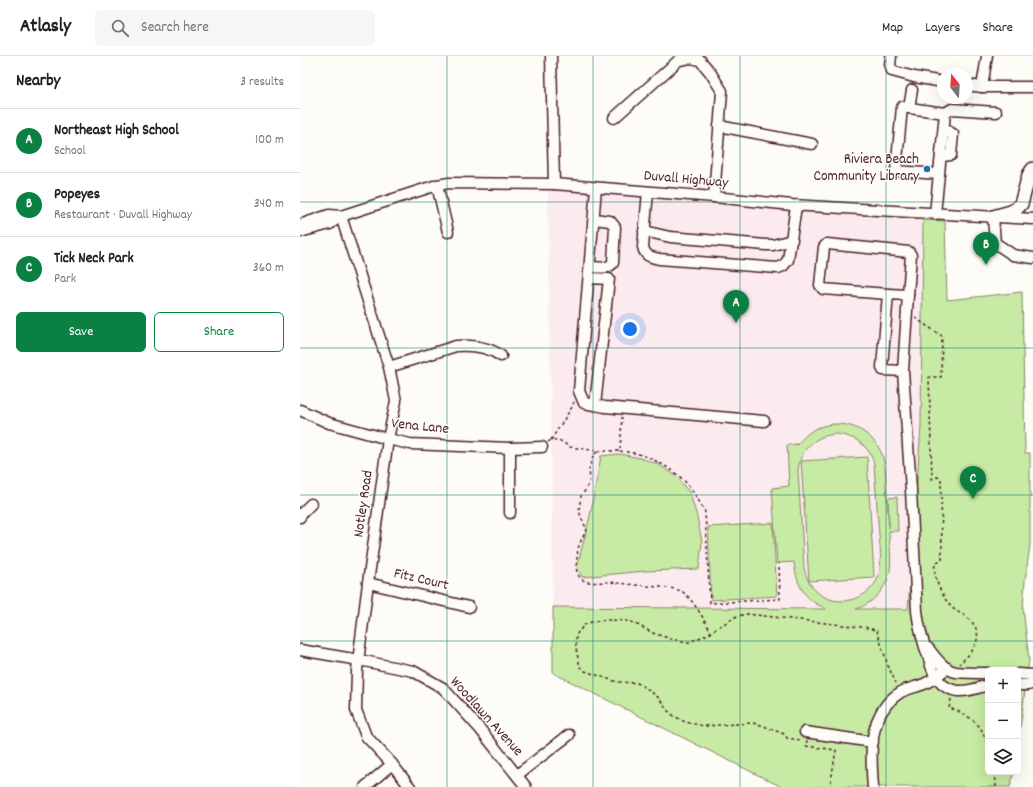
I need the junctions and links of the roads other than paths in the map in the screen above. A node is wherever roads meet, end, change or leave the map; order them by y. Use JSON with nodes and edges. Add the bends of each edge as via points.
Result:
{"nodes":[{"id":1,"x":551,"y":56,"type":"edge"},
{"id":2,"x":891,"y":56,"type":"edge"},
{"id":3,"x":986,"y":56,"type":"edge"},
{"id":4,"x":937,"y":81,"type":"edge"},
{"id":5,"x":973,"y":86,"type":"edge"},
{"id":6,"x":982,"y":87,"type":"junction"},
{"id":7,"x":1033,"y":87,"type":"edge"},
{"id":8,"x":912,"y":90,"type":"dead end"},
{"id":9,"x":909,"y":108,"type":"junction"},
{"id":10,"x":996,"y":112,"type":"dead end"},
{"id":11,"x":945,"y":113,"type":"junction"},
{"id":12,"x":614,"y":118,"type":"dead end"},
{"id":13,"x":719,"y":126,"type":"junction"},
{"id":14,"x":812,"y":144,"type":"dead end"},
{"id":15,"x":1033,"y":169,"type":"edge"},
{"id":16,"x":939,"y":174,"type":"junction"},
{"id":17,"x":554,"y":184,"type":"junction"},
{"id":18,"x":438,"y":185,"type":"junction"},
{"id":19,"x":596,"y":188,"type":"junction"},
{"id":20,"x":648,"y":192,"type":"junction"},
{"id":21,"x":714,"y":198,"type":"junction"},
{"id":22,"x":796,"y":206,"type":"junction"},
{"id":23,"x":936,"y":214,"type":"junction"},
{"id":24,"x":341,"y":216,"type":"junction"},
{"id":25,"x":993,"y":217,"type":"junction"},
{"id":26,"x":594,"y":219,"type":"junction"},
{"id":27,"x":1033,"y":219,"type":"edge"},
{"id":28,"x":300,"y":225,"type":"edge"},
{"id":29,"x":300,"y":232,"type":"edge"},
{"id":30,"x":448,"y":232,"type":"dead end"},
{"id":31,"x":644,"y":232,"type":"junction"},
{"id":32,"x":792,"y":240,"type":"junction"},
{"id":33,"x":1033,"y":258,"type":"edge"},
{"id":34,"x":590,"y":267,"type":"junction"},
{"id":35,"x":589,"y":278,"type":"junction"},
{"id":36,"x":888,"y":294,"type":"junction"},
{"id":37,"x":908,"y":295,"type":"junction"},
{"id":38,"x":501,"y":356,"type":"dead end"},
{"id":39,"x":389,"y":366,"type":"junction"},
{"id":40,"x":903,"y":371,"type":"junction"},
{"id":41,"x":595,"y":405,"type":"junction"},
{"id":42,"x":300,"y":410,"type":"edge"},
{"id":43,"x":764,"y":421,"type":"dead end"},
{"id":44,"x":388,"y":439,"type":"junction"},
{"id":45,"x":542,"y":447,"type":"road end"},
{"id":46,"x":510,"y":448,"type":"junction"},
{"id":47,"x":311,"y":504,"type":"dead end"},
{"id":48,"x":510,"y":513,"type":"dead end"},
{"id":49,"x":300,"y":517,"type":"edge"},
{"id":50,"x":368,"y":583,"type":"junction"},
{"id":51,"x":469,"y":607,"type":"dead end"},
{"id":52,"x":923,"y":642,"type":"junction"},
{"id":53,"x":300,"y":650,"type":"edge"},
{"id":54,"x":359,"y":660,"type":"junction"},
{"id":55,"x":947,"y":668,"type":"junction"},
{"id":56,"x":985,"y":673,"type":"edge"},
{"id":57,"x":1021,"y":674,"type":"edge"},
{"id":58,"x":1033,"y":675,"type":"edge"},
{"id":59,"x":936,"y":677,"type":"junction"},
{"id":60,"x":1033,"y":683,"type":"edge"},
{"id":61,"x":1021,"y":685,"type":"edge"},
{"id":62,"x":985,"y":686,"type":"edge"},
{"id":63,"x":569,"y":735,"type":"dead end"},
{"id":64,"x":804,"y":738,"type":"road end"},
{"id":65,"x":873,"y":742,"type":"junction"},
{"id":66,"x":392,"y":764,"type":"junction"},
{"id":67,"x":517,"y":775,"type":"junction"},
{"id":68,"x":365,"y":787,"type":"edge"},
{"id":69,"x":410,"y":787,"type":"edge"},
{"id":70,"x":526,"y":787,"type":"edge"},
{"id":71,"x":873,"y":787,"type":"edge"}],
"edges":[{"from":1,"to":17,"type":"street"},
{"from":2,"to":4,"type":"street","via":[[892,71]]},
{"from":3,"to":6,"type":"street"},
{"from":5,"to":6,"type":"street"},
{"from":6,"to":7,"type":"street"},
{"from":8,"to":9,"type":"street"},
{"from":9,"to":11,"type":"street"},
{"from":9,"to":16,"type":"street","via":[[902,107],[896,171]]},
{"from":10,"to":11,"type":"street","via":[[952,109]]},
{"from":11,"to":16,"type":"street","via":[[944,129],[953,134],[952,155],[941,156]]},
{"from":12,"to":13,"type":"street","via":[[679,60],[691,58],[700,60],[722,91]]},
{"from":13,"to":14,"type":"street"},
{"from":13,"to":21,"type":"street"},
{"from":15,"to":25,"type":"main road","via":[[1021,204],[1011,212]]},
{"from":16,"to":23,"type":"street"},
{"from":17,"to":18,"type":"street","name":"Duvall Highway"},
{"from":17,"to":19,"type":"street","name":"Duvall Highway"},
{"from":18,"to":24,"type":"street","name":"Duvall Highway"},
{"from":18,"to":30,"type":"street"},
{"from":19,"to":20,"type":"street","name":"Duvall Highway"},
{"from":19,"to":26,"type":"street"},
{"from":20,"to":21,"type":"street","name":"Duvall Highway"},
{"from":20,"to":31,"type":"street"},
{"from":21,"to":22,"type":"street","name":"Duvall Highway"},
{"from":22,"to":23,"type":"street","name":"Duvall Highway"},
{"from":22,"to":32,"type":"street"},
{"from":23,"to":25,"type":"street","name":"Duvall Highway"},
{"from":24,"to":28,"type":"street","name":"Duvall Highway","via":[[330,215]]},
{"from":24,"to":29,"type":"street","name":"Duvall Highway","via":[[330,224]]},
{"from":24,"to":39,"type":"street","name":"Notley Road"},
{"from":25,"to":27,"type":"street","name":"Duvall Highway"},
{"from":25,"to":33,"type":"street","via":[[996,243],[1013,255]]},
{"from":26,"to":34,"type":"street"},
{"from":26,"to":34,"type":"street","via":[[610,221],[615,227],[613,262],[603,268]]},
{"from":31,"to":32,"type":"street","via":[[670,237],[766,245]]},
{"from":31,"to":32,"type":"street","via":[[644,252],[653,258],[778,268],[788,260]]},
{"from":34,"to":35,"type":"street"},
{"from":35,"to":41,"type":"street","via":[[579,391],[584,403]]},
{"from":35,"to":41,"type":"street","via":[[609,279]]},
{"from":36,"to":37,"type":"street"},
{"from":36,"to":37,"type":"street","via":[[822,289],[820,285],[824,247],[827,244],[909,252],[911,255]]},
{"from":36,"to":40,"type":"street","via":[[882,367],[883,370]]},
{"from":37,"to":40,"type":"street"},
{"from":38,"to":39,"type":"street","via":[[485,347],[465,345]]},
{"from":39,"to":44,"type":"street","name":"Notley Road","via":[[396,401]]},
{"from":40,"to":52,"type":"street","via":[[917,611]]},
{"from":41,"to":43,"type":"street"},
{"from":42,"to":44,"type":"street","name":"Vena Lane","via":[[330,423]]},
{"from":44,"to":46,"type":"street","name":"Vena Lane","via":[[410,444]]},
{"from":44,"to":50,"type":"street","name":"Notley Road"},
{"from":45,"to":46,"type":"street","name":"Vena Lane"},
{"from":46,"to":48,"type":"street"},
{"from":47,"to":49,"type":"street"},
{"from":50,"to":51,"type":"street","name":"Fitz Court"},
{"from":50,"to":54,"type":"street","name":"Notley Road"},
{"from":52,"to":55,"type":"street"},
{"from":52,"to":59,"type":"street"},
{"from":53,"to":54,"type":"street","name":"Woodlawn Avenue"},
{"from":54,"to":66,"type":"street","name":"Notley Road","via":[[356,710],[366,736]]},
{"from":54,"to":67,"type":"street","name":"Woodlawn Avenue","via":[[413,672],[443,688]]},
{"from":55,"to":56,"type":"street","via":[[955,672]]},
{"from":55,"to":59,"type":"street"},
{"from":57,"to":58,"type":"street"},
{"from":59,"to":62,"type":"street","via":[[942,685],[957,691]]},
{"from":59,"to":65,"type":"street","via":[[891,699],[879,716]]},
{"from":60,"to":61,"type":"street"},
{"from":63,"to":67,"type":"street"},
{"from":64,"to":65,"type":"street"},
{"from":65,"to":71,"type":"street"},
{"from":66,"to":68,"type":"street"},
{"from":66,"to":69,"type":"street","name":"Notley Road"},
{"from":67,"to":70,"type":"street","name":"Woodlawn Avenue"}]}
